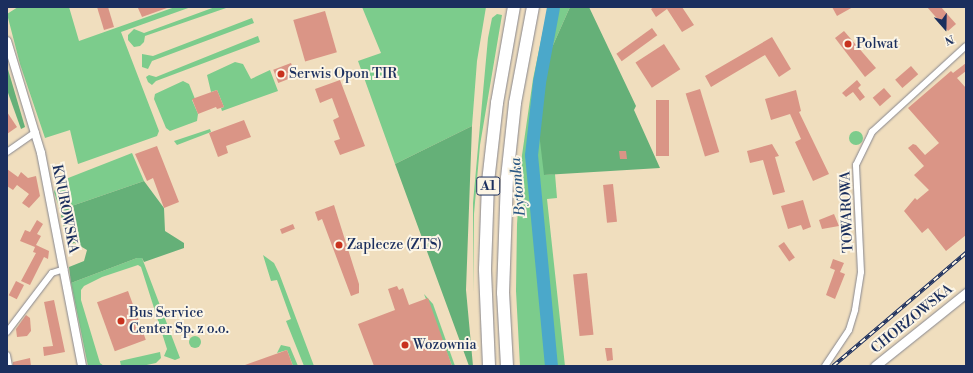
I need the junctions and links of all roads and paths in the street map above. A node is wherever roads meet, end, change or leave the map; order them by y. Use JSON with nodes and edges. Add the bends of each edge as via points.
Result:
{"nodes":[{"id":1,"x":514,"y":7,"type":"edge"},
{"id":2,"x":533,"y":7,"type":"edge"},
{"id":3,"x":7,"y":40,"type":"edge"},
{"id":4,"x":966,"y":46,"type":"edge"},
{"id":5,"x":36,"y":132,"type":"junction"},
{"id":6,"x":7,"y":152,"type":"edge"},
{"id":7,"x":64,"y":269,"type":"junction"},
{"id":8,"x":966,"y":293,"type":"edge"},
{"id":9,"x":7,"y":332,"type":"edge"},
{"id":10,"x":7,"y":355,"type":"edge"},
{"id":11,"x":9,"y":366,"type":"edge"},
{"id":12,"x":82,"y":366,"type":"edge"},
{"id":13,"x":489,"y":366,"type":"edge"},
{"id":14,"x":507,"y":366,"type":"edge"},
{"id":15,"x":825,"y":366,"type":"edge"},
{"id":16,"x":875,"y":366,"type":"edge"}],
"edges":[{"from":1,"to":13,"type":"highway","number":"A1","via":[[497,103],[488,182],[485,269]]},
{"from":2,"to":14,"type":"highway","number":"A1","via":[[515,103],[507,185],[504,293]]},
{"from":3,"to":5,"type":"street","name":"KNUROWSKA"},
{"from":4,"to":15,"type":"street","name":"TOWAROWA","via":[[872,132],[856,165],[861,272],[849,330]]},
{"from":5,"to":6,"type":"street"},
{"from":5,"to":7,"type":"street","name":"KNUROWSKA"},
{"from":7,"to":9,"type":"street","via":[[52,273]]},
{"from":7,"to":12,"type":"street","name":"KNUROWSKA"},
{"from":8,"to":16,"type":"main road","name":"CHORZOWSKA"},
{"from":10,"to":11,"type":"street"}]}
